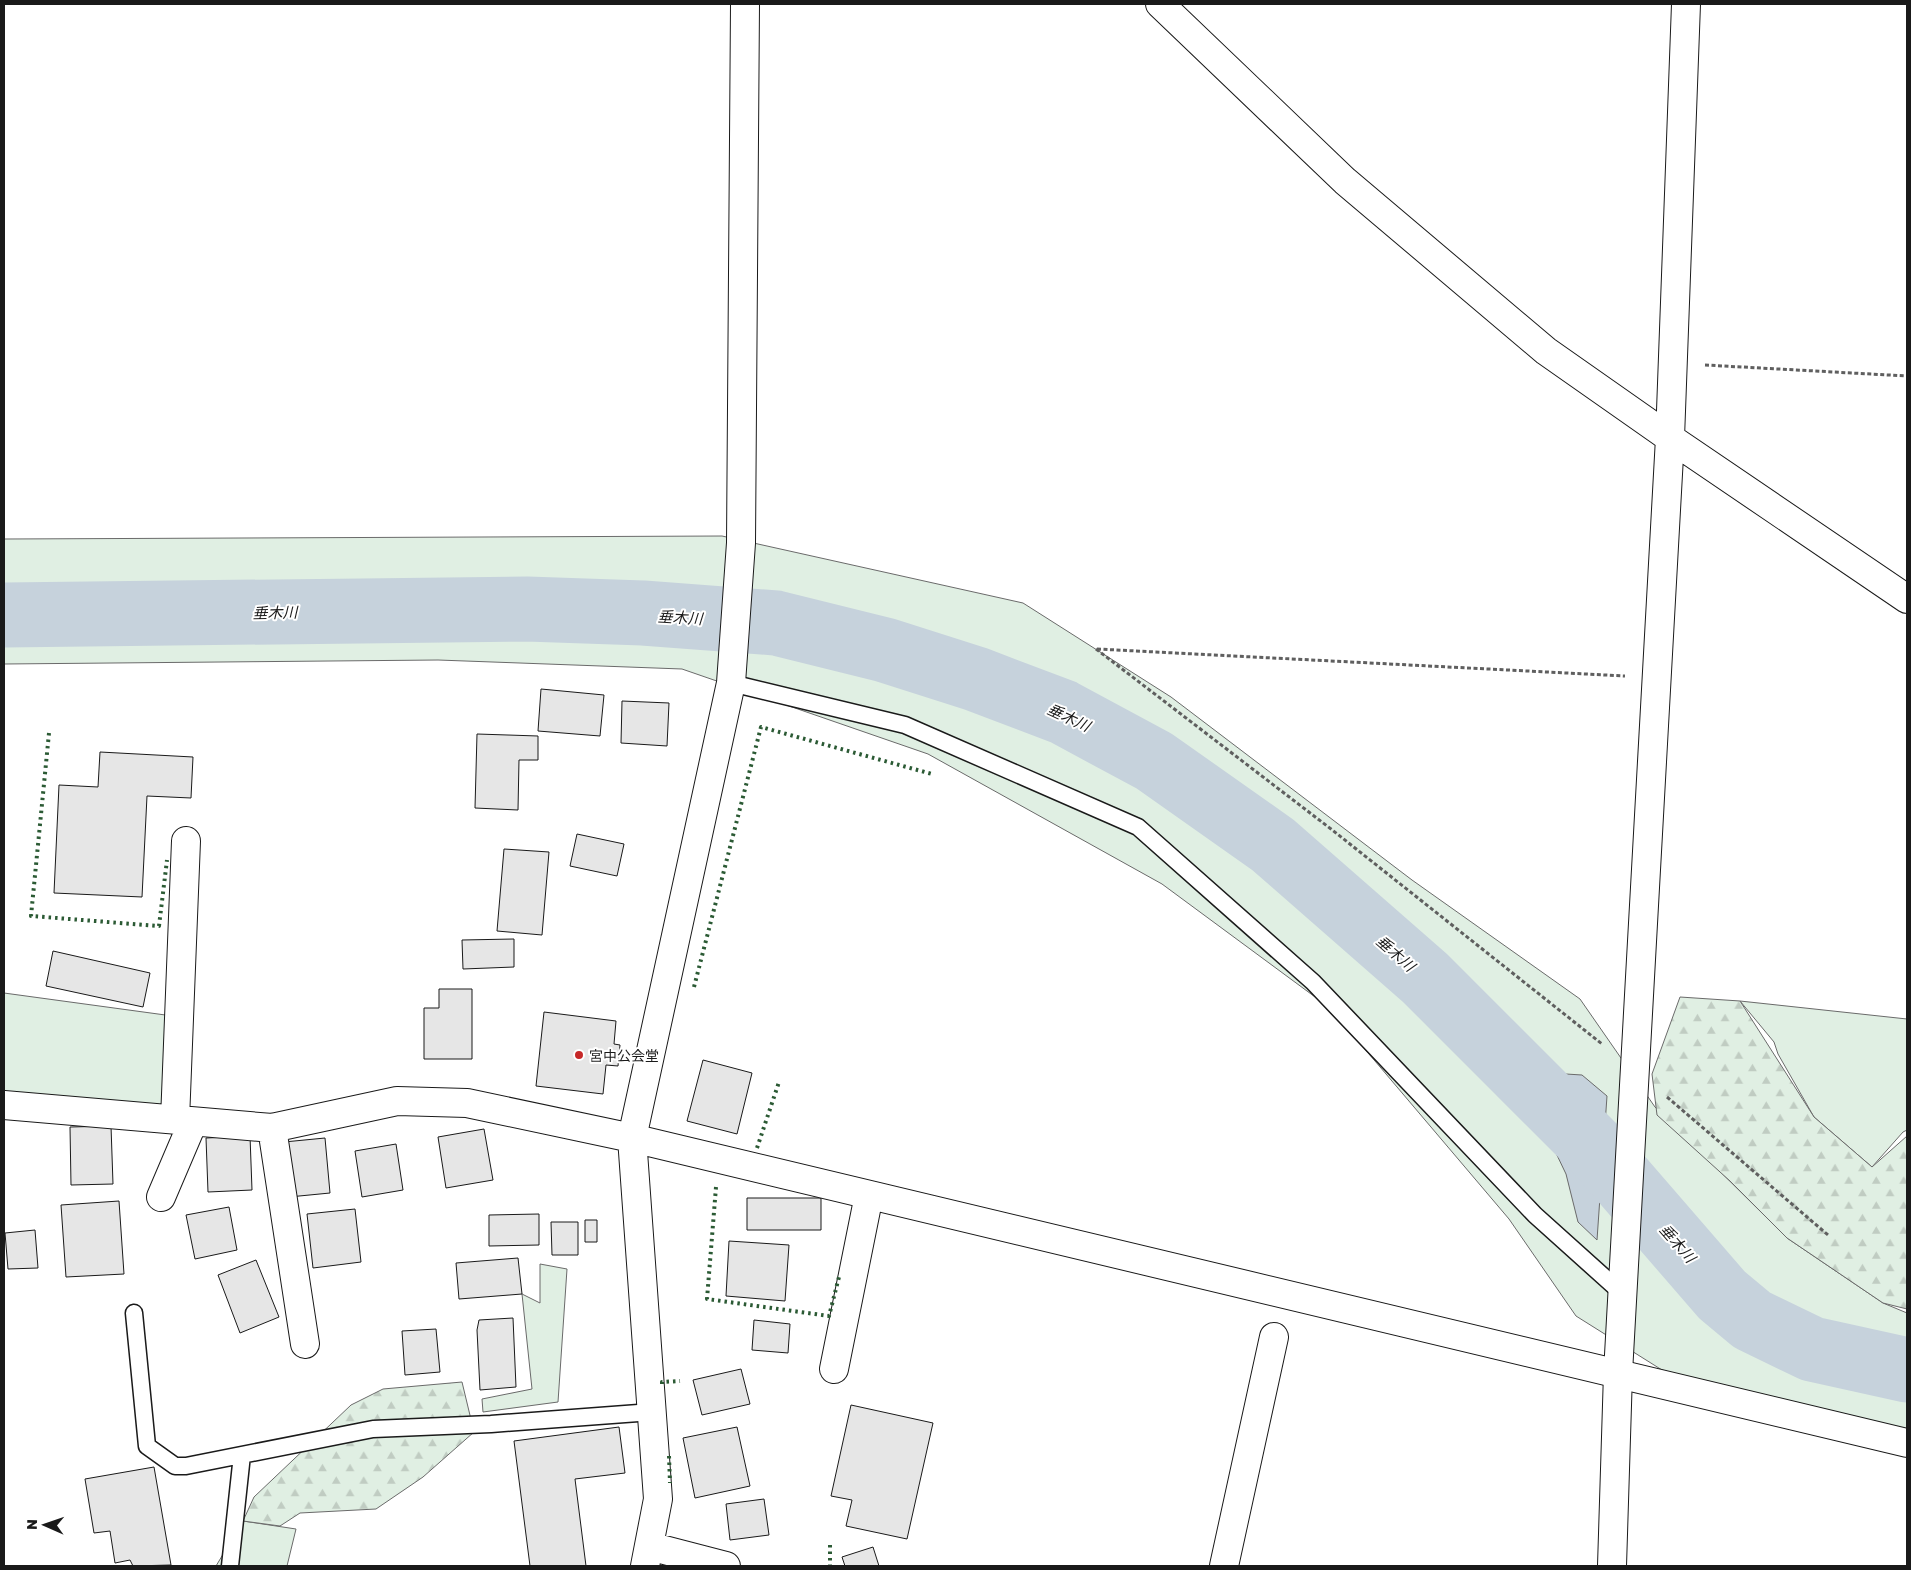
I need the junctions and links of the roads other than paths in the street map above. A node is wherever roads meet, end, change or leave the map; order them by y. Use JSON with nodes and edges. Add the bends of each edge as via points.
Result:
{"nodes":[{"id":1,"x":745,"y":4,"type":"edge"},
{"id":2,"x":1160,"y":4,"type":"edge"},
{"id":3,"x":1686,"y":4,"type":"edge"},
{"id":4,"x":1670,"y":438,"type":"junction"},
{"id":5,"x":1907,"y":599,"type":"edge"},
{"id":6,"x":731,"y":683,"type":"junction"},
{"id":7,"x":186,"y":841,"type":"dead end"},
{"id":8,"x":4,"y":1104,"type":"edge"},
{"id":9,"x":184,"y":1121,"type":"junction"},
{"id":10,"x":272,"y":1128,"type":"junction"},
{"id":11,"x":632,"y":1138,"type":"junction"},
{"id":12,"x":870,"y":1195,"type":"junction"},
{"id":13,"x":161,"y":1197,"type":"dead end"},
{"id":14,"x":1614,"y":1286,"type":"dead end"},
{"id":15,"x":134,"y":1313,"type":"dead end"},
{"id":16,"x":1274,"y":1337,"type":"dead end"},
{"id":17,"x":305,"y":1344,"type":"dead end"},
{"id":18,"x":834,"y":1369,"type":"dead end"},
{"id":19,"x":1618,"y":1369,"type":"junction"},
{"id":20,"x":652,"y":1412,"type":"junction"},
{"id":21,"x":1907,"y":1443,"type":"edge"},
{"id":22,"x":242,"y":1455,"type":"junction"},
{"id":23,"x":647,"y":1556,"type":"edge"},
{"id":24,"x":230,"y":1566,"type":"edge"},
{"id":25,"x":726,"y":1566,"type":"edge"},
{"id":26,"x":1224,"y":1566,"type":"edge"},
{"id":27,"x":1612,"y":1566,"type":"edge"}],
"edges":[{"from":1,"to":6,"type":"street","via":[[741,543]]},
{"from":2,"to":4,"type":"street","via":[[1360,193],[1546,351]]},
{"from":3,"to":4,"type":"street"},
{"from":4,"to":5,"type":"street"},
{"from":4,"to":19,"type":"street"},
{"from":6,"to":11,"type":"street"},
{"from":6,"to":14,"type":"lane","via":[[904,725],[1138,826],[1313,982],[1535,1215]]},
{"from":7,"to":9,"type":"street"},
{"from":8,"to":9,"type":"street"},
{"from":9,"to":10,"type":"street"},
{"from":9,"to":13,"type":"street"},
{"from":10,"to":11,"type":"street","via":[[398,1101],[467,1103]]},
{"from":10,"to":17,"type":"street"},
{"from":11,"to":12,"type":"street"},
{"from":11,"to":20,"type":"street"},
{"from":12,"to":18,"type":"street"},
{"from":12,"to":19,"type":"street"},
{"from":15,"to":22,"type":"lane","via":[[147,1446],[175,1466]]},
{"from":16,"to":26,"type":"street"},
{"from":19,"to":21,"type":"street"},
{"from":19,"to":27,"type":"street"},
{"from":20,"to":22,"type":"lane","via":[[373,1429]]},
{"from":20,"to":23,"type":"street","via":[[658,1499]]},
{"from":22,"to":24,"type":"lane"},
{"from":23,"to":25,"type":"street"}]}
